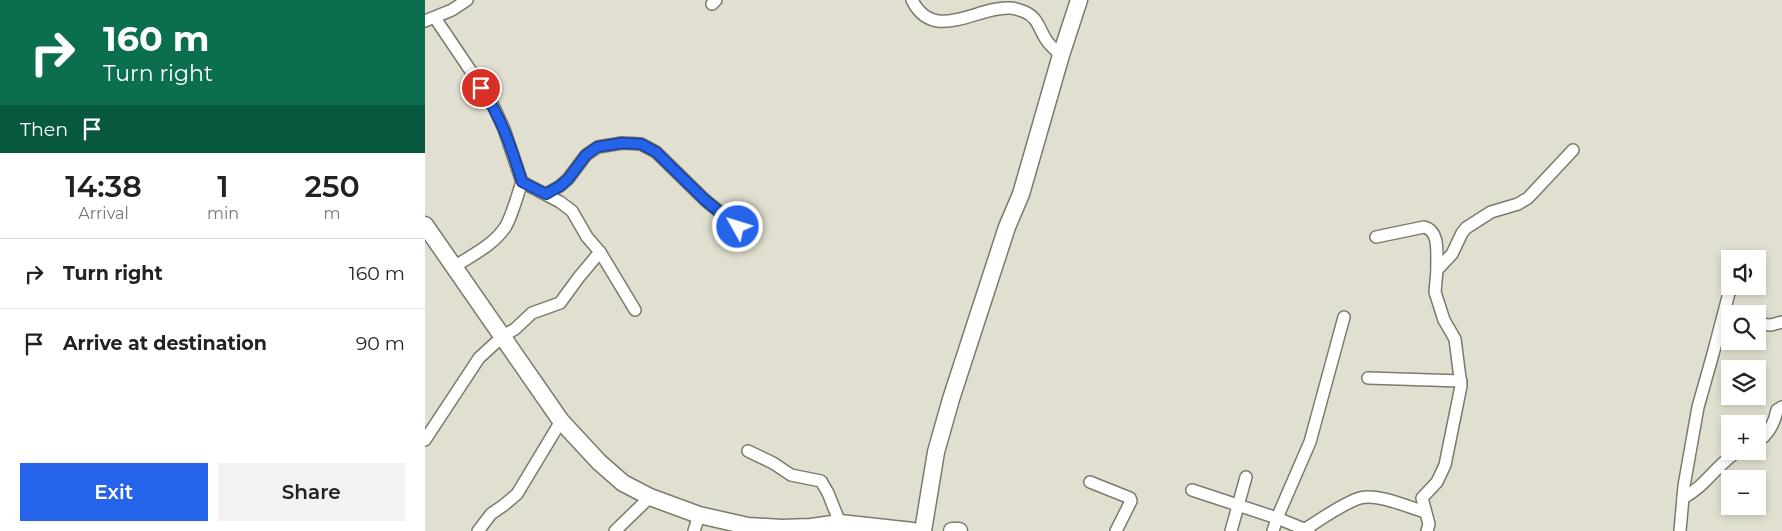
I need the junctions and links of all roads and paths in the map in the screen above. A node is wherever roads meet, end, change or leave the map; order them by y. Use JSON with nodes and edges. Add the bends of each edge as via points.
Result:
{"nodes":[{"id":1,"x":467,"y":0,"type":"edge"},
{"id":2,"x":912,"y":0,"type":"edge"},
{"id":3,"x":1079,"y":0,"type":"edge"},
{"id":4,"x":430,"y":20,"type":"edge"},
{"id":5,"x":1061,"y":55,"type":"junction"},
{"id":6,"x":1573,"y":150,"type":"dead end"},
{"id":7,"x":522,"y":182,"type":"junction"},
{"id":8,"x":546,"y":194,"type":"junction"},
{"id":9,"x":425,"y":225,"type":"edge"},
{"id":10,"x":738,"y":227,"type":"dead end"},
{"id":11,"x":1376,"y":237,"type":"dead end"},
{"id":12,"x":600,"y":252,"type":"junction"},
{"id":13,"x":454,"y":267,"type":"junction"},
{"id":14,"x":1437,"y":270,"type":"junction"},
{"id":15,"x":635,"y":310,"type":"dead end"},
{"id":16,"x":1344,"y":317,"type":"dead end"},
{"id":17,"x":1782,"y":322,"type":"edge"},
{"id":18,"x":1766,"y":325,"type":"edge"},
{"id":19,"x":1721,"y":333,"type":"edge"},
{"id":20,"x":503,"y":336,"type":"junction"},
{"id":21,"x":1368,"y":378,"type":"dead end"},
{"id":22,"x":1461,"y":381,"type":"junction"},
{"id":23,"x":1782,"y":407,"type":"edge"},
{"id":24,"x":561,"y":421,"type":"junction"},
{"id":25,"x":429,"y":424,"type":"edge"},
{"id":26,"x":1766,"y":433,"type":"edge"},
{"id":27,"x":425,"y":440,"type":"edge"},
{"id":28,"x":748,"y":452,"type":"dead end"},
{"id":29,"x":1724,"y":460,"type":"edge"},
{"id":30,"x":1246,"y":477,"type":"dead end"},
{"id":31,"x":1090,"y":482,"type":"dead end"},
{"id":32,"x":1192,"y":490,"type":"dead end"},
{"id":33,"x":650,"y":497,"type":"junction"},
{"id":34,"x":1683,"y":498,"type":"junction"},
{"id":35,"x":1238,"y":506,"type":"junction"},
{"id":36,"x":1425,"y":512,"type":"junction"},
{"id":37,"x":699,"y":514,"type":"junction"},
{"id":38,"x":1277,"y":518,"type":"junction"},
{"id":39,"x":840,"y":523,"type":"junction"},
{"id":40,"x":747,"y":528,"type":"edge"},
{"id":41,"x":880,"y":529,"type":"edge"},
{"id":42,"x":781,"y":530,"type":"edge"},
{"id":43,"x":1307,"y":530,"type":"edge"},
{"id":44,"x":478,"y":531,"type":"edge"},
{"id":45,"x":615,"y":531,"type":"edge"},
{"id":46,"x":694,"y":531,"type":"edge"},
{"id":47,"x":913,"y":531,"type":"edge"},
{"id":48,"x":923,"y":531,"type":"edge"},
{"id":49,"x":952,"y":531,"type":"edge"},
{"id":50,"x":959,"y":531,"type":"edge"},
{"id":51,"x":1115,"y":531,"type":"edge"},
{"id":52,"x":1231,"y":531,"type":"edge"},
{"id":53,"x":1273,"y":531,"type":"edge"},
{"id":54,"x":1427,"y":531,"type":"edge"},
{"id":55,"x":1679,"y":531,"type":"edge"}],
"edges":[{"from":1,"to":4,"type":"street"},
{"from":2,"to":5,"type":"street","via":[[927,17],[939,21],[953,21],[997,9],[1011,8],[1026,13],[1037,21],[1046,39]]},
{"from":3,"to":5,"type":"street"},
{"from":4,"to":7,"type":"street","via":[[491,101]]},
{"from":5,"to":48,"type":"street","via":[[1021,194],[951,399],[936,452]]},
{"from":6,"to":14,"type":"street","via":[[1528,198],[1491,212],[1466,228],[1452,254]]},
{"from":7,"to":8,"type":"street"},
{"from":7,"to":13,"type":"street","via":[[500,233],[488,246]]},
{"from":8,"to":10,"type":"street","via":[[568,179],[586,155],[597,147],[641,144],[656,152]]},
{"from":8,"to":12,"type":"street","via":[[572,211]]},
{"from":9,"to":13,"type":"street"},
{"from":11,"to":14,"type":"street","via":[[1430,228],[1436,240]]},
{"from":12,"to":15,"type":"street"},
{"from":12,"to":20,"type":"street","via":[[560,303],[532,313]]},
{"from":13,"to":20,"type":"street"},
{"from":14,"to":22,"type":"street","via":[[1435,292],[1444,320],[1455,339]]},
{"from":16,"to":38,"type":"street","via":[[1310,442]]},
{"from":17,"to":18,"type":"street"},
{"from":19,"to":34,"type":"street","via":[[1697,407]]},
{"from":20,"to":24,"type":"street"},
{"from":20,"to":25,"type":"street","via":[[479,358]]},
{"from":21,"to":22,"type":"street"},
{"from":22,"to":36,"type":"street","via":[[1448,456],[1441,476],[1421,498]]},
{"from":23,"to":26,"type":"street","via":[[1777,410],[1774,423]]},
{"from":24,"to":33,"type":"street","via":[[623,483]]},
{"from":24,"to":44,"type":"street","via":[[517,494],[491,514]]},
{"from":25,"to":27,"type":"street"},
{"from":28,"to":39,"type":"street","via":[[791,475],[821,482],[829,493]]},
{"from":29,"to":34,"type":"street","via":[[1695,492]]},
{"from":30,"to":35,"type":"street"},
{"from":31,"to":51,"type":"street","via":[[1130,498]]},
{"from":32,"to":35,"type":"street"},
{"from":33,"to":37,"type":"street"},
{"from":33,"to":45,"type":"street"},
{"from":34,"to":55,"type":"street"},
{"from":35,"to":38,"type":"street"},
{"from":35,"to":52,"type":"street"},
{"from":36,"to":43,"type":"street","via":[[1381,499],[1361,498]]},
{"from":36,"to":54,"type":"street","via":[[1429,524]]},
{"from":37,"to":40,"type":"street"},
{"from":37,"to":46,"type":"street"},
{"from":38,"to":43,"type":"street"},
{"from":38,"to":53,"type":"street"},
{"from":39,"to":41,"type":"street"},
{"from":39,"to":42,"type":"street"},
{"from":40,"to":42,"type":"street"},
{"from":41,"to":47,"type":"street"},
{"from":49,"to":50,"type":"street"}]}
